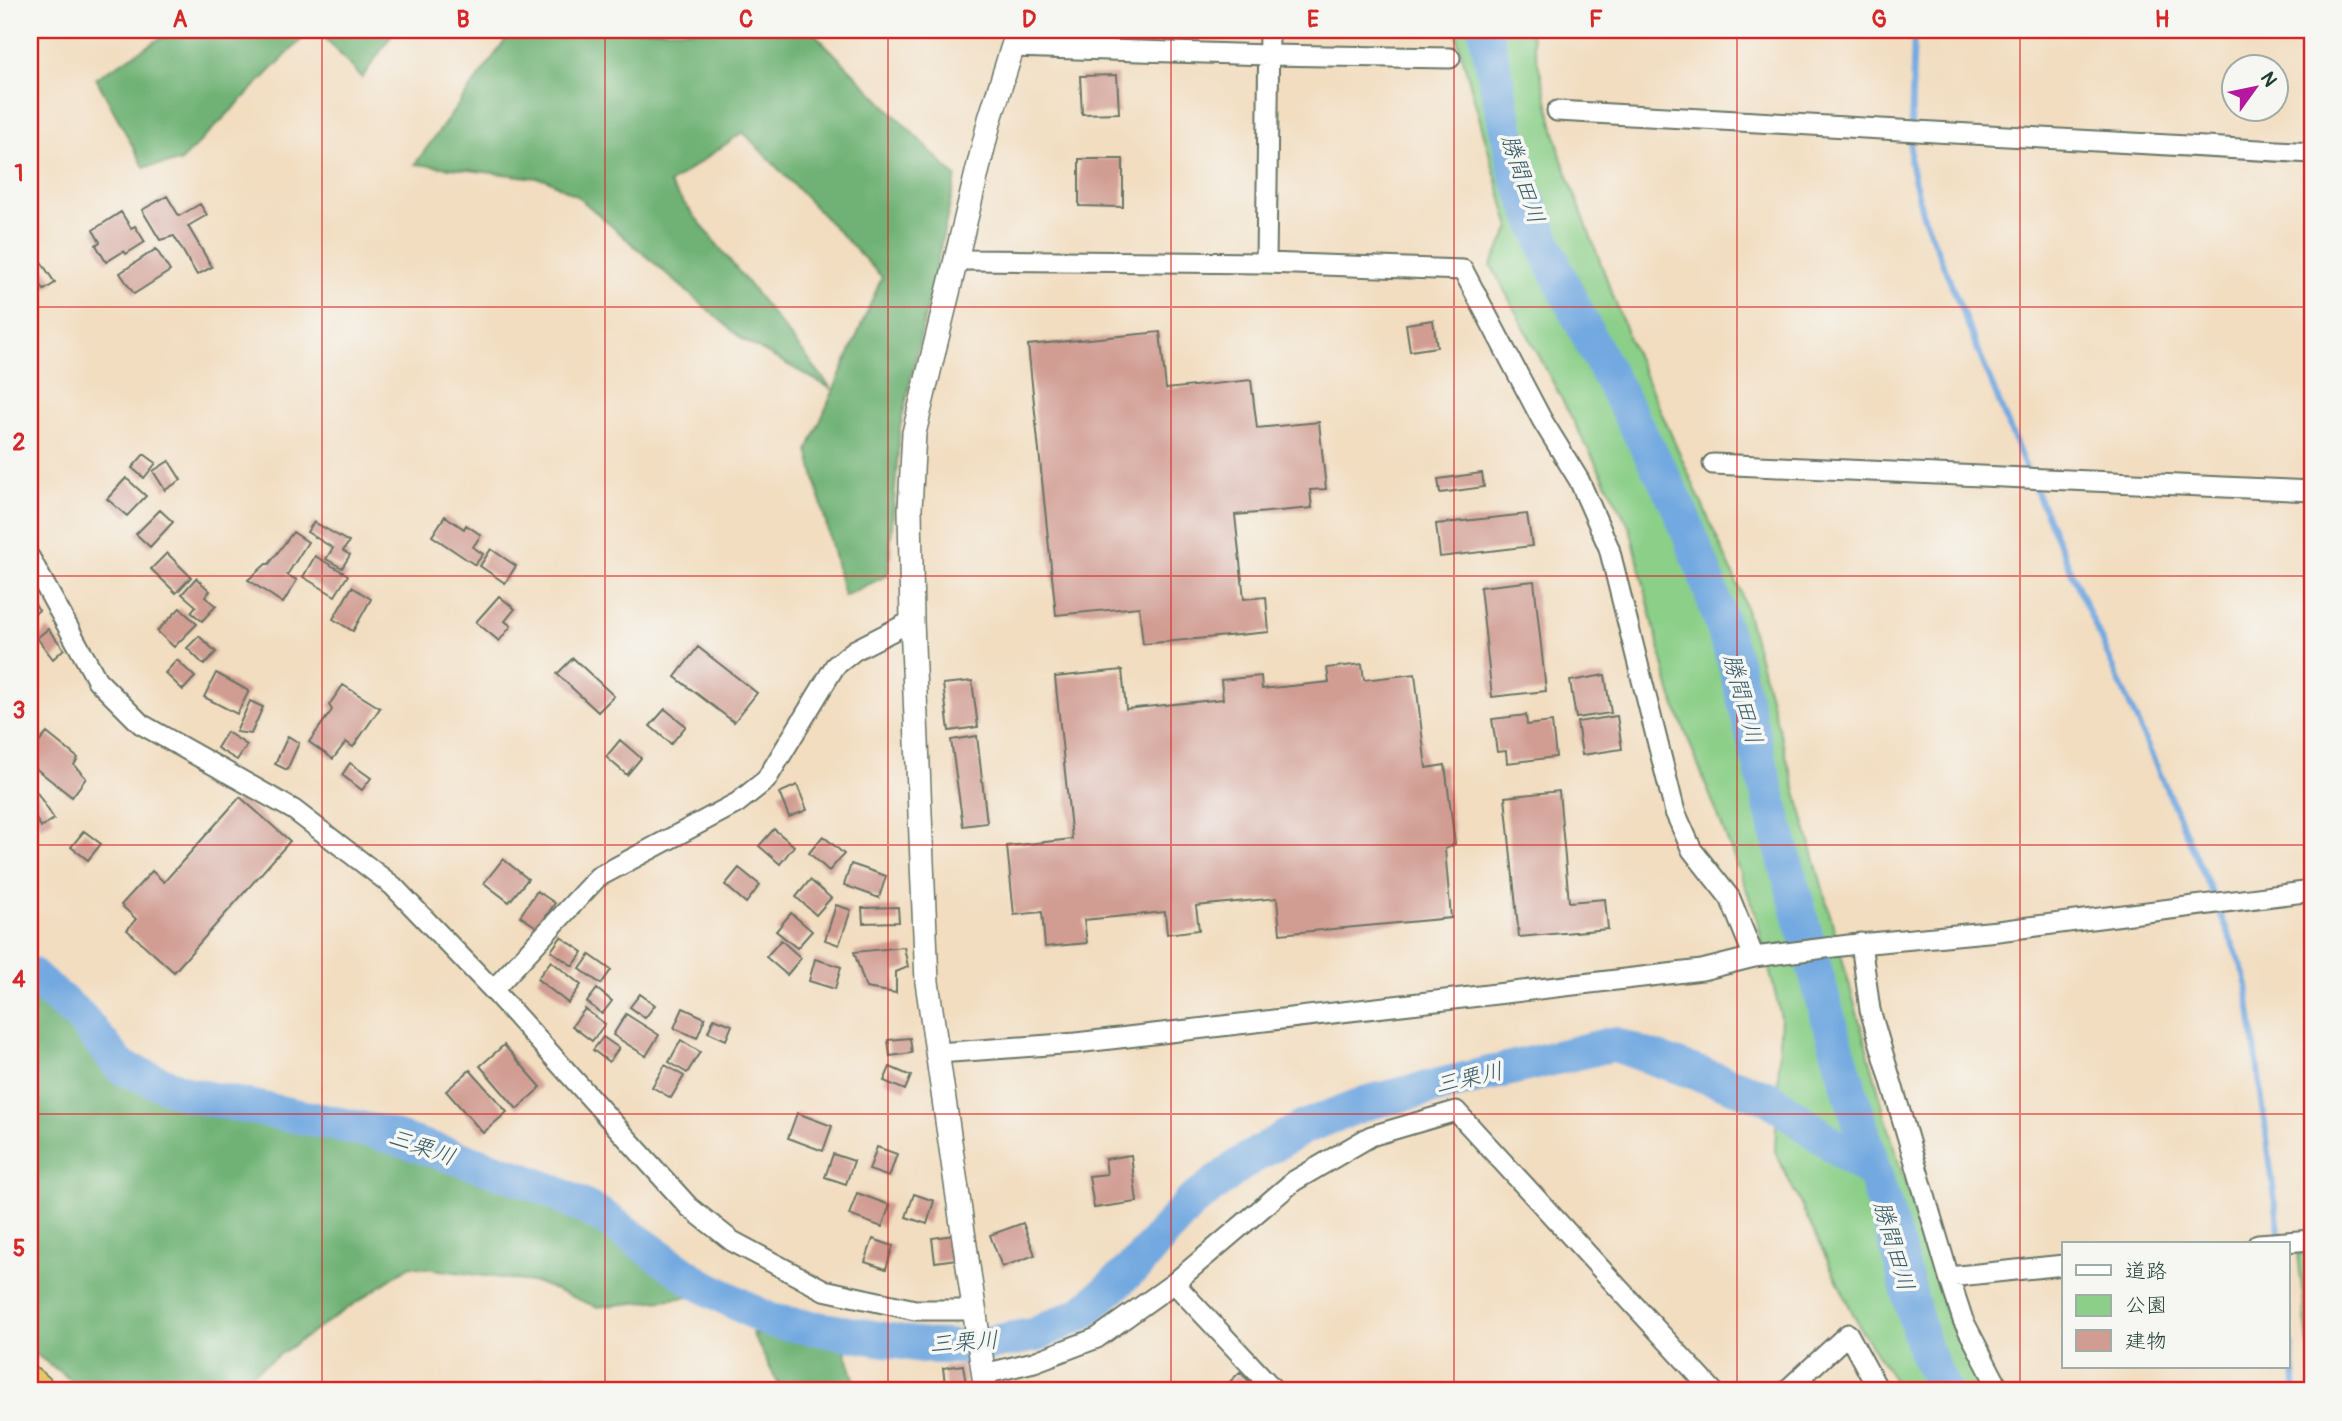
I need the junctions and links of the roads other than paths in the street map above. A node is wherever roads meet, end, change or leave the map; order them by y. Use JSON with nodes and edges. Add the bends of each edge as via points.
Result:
{"nodes":[{"id":1,"x":1269,"y":30,"type":"edge"},
{"id":2,"x":1016,"y":38,"type":"edge"},
{"id":3,"x":1268,"y":55,"type":"junction"},
{"id":4,"x":1450,"y":58,"type":"dead end"},
{"id":5,"x":1557,"y":111,"type":"dead end"},
{"id":6,"x":2312,"y":153,"type":"edge"},
{"id":7,"x":955,"y":258,"type":"junction"},
{"id":8,"x":1266,"y":263,"type":"junction"},
{"id":9,"x":1713,"y":464,"type":"dead end"},
{"id":10,"x":2312,"y":491,"type":"edge"},
{"id":11,"x":30,"y":558,"type":"edge"},
{"id":12,"x":912,"y":621,"type":"junction"},
{"id":13,"x":2312,"y":891,"type":"edge"},
{"id":14,"x":1855,"y":944,"type":"junction"},
{"id":15,"x":1760,"y":956,"type":"junction"},
{"id":16,"x":493,"y":990,"type":"junction"},
{"id":17,"x":938,"y":1053,"type":"junction"},
{"id":18,"x":2312,"y":1240,"type":"edge"},
{"id":19,"x":2286,"y":1242,"type":"edge"},
{"id":20,"x":2062,"y":1265,"type":"edge"},
{"id":21,"x":1949,"y":1277,"type":"junction"},
{"id":22,"x":1174,"y":1283,"type":"junction"},
{"id":23,"x":974,"y":1310,"type":"junction"},
{"id":24,"x":985,"y":1383,"type":"edge"},
{"id":25,"x":30,"y":1385,"type":"edge"},
{"id":26,"x":37,"y":1391,"type":"edge"},
{"id":27,"x":1275,"y":1391,"type":"edge"},
{"id":28,"x":1713,"y":1391,"type":"edge"},
{"id":29,"x":1786,"y":1391,"type":"edge"},
{"id":30,"x":1879,"y":1391,"type":"edge"},
{"id":31,"x":2000,"y":1391,"type":"edge"}],
"edges":[{"from":1,"to":3,"type":"street"},
{"from":2,"to":3,"type":"street"},
{"from":2,"to":7,"type":"street"},
{"from":3,"to":4,"type":"street"},
{"from":3,"to":8,"type":"street"},
{"from":5,"to":6,"type":"street"},
{"from":7,"to":8,"type":"street"},
{"from":7,"to":12,"type":"street","via":[[914,433]]},
{"from":8,"to":15,"type":"street","via":[[1463,270],[1579,480],[1609,548],[1675,812],[1692,850],[1730,898]]},
{"from":9,"to":10,"type":"street"},
{"from":11,"to":16,"type":"street","via":[[97,680],[141,724],[295,810],[393,886]]},
{"from":12,"to":16,"type":"street","via":[[855,650],[835,666],[765,780],[737,803],[598,877]]},
{"from":12,"to":17,"type":"street","via":[[927,982]]},
{"from":13,"to":14,"type":"street","via":[[1998,931]]},
{"from":14,"to":15,"type":"street"},
{"from":14,"to":21,"type":"street"},
{"from":15,"to":17,"type":"street","via":[[1702,970],[1076,1044]]},
{"from":16,"to":23,"type":"street","via":[[689,1207],[732,1241],[824,1290],[915,1310]]},
{"from":17,"to":23,"type":"street"},
{"from":18,"to":19,"type":"street"},
{"from":20,"to":21,"type":"street"},
{"from":21,"to":31,"type":"street","via":[[1963,1320]]},
{"from":22,"to":24,"type":"street","via":[[1097,1338]]},
{"from":22,"to":27,"type":"street"},
{"from":22,"to":28,"type":"street","via":[[1294,1181],[1371,1136],[1456,1111]]},
{"from":23,"to":24,"type":"street"},
{"from":25,"to":26,"type":"highway"},
{"from":29,"to":30,"type":"street","via":[[1848,1334]]}]}
